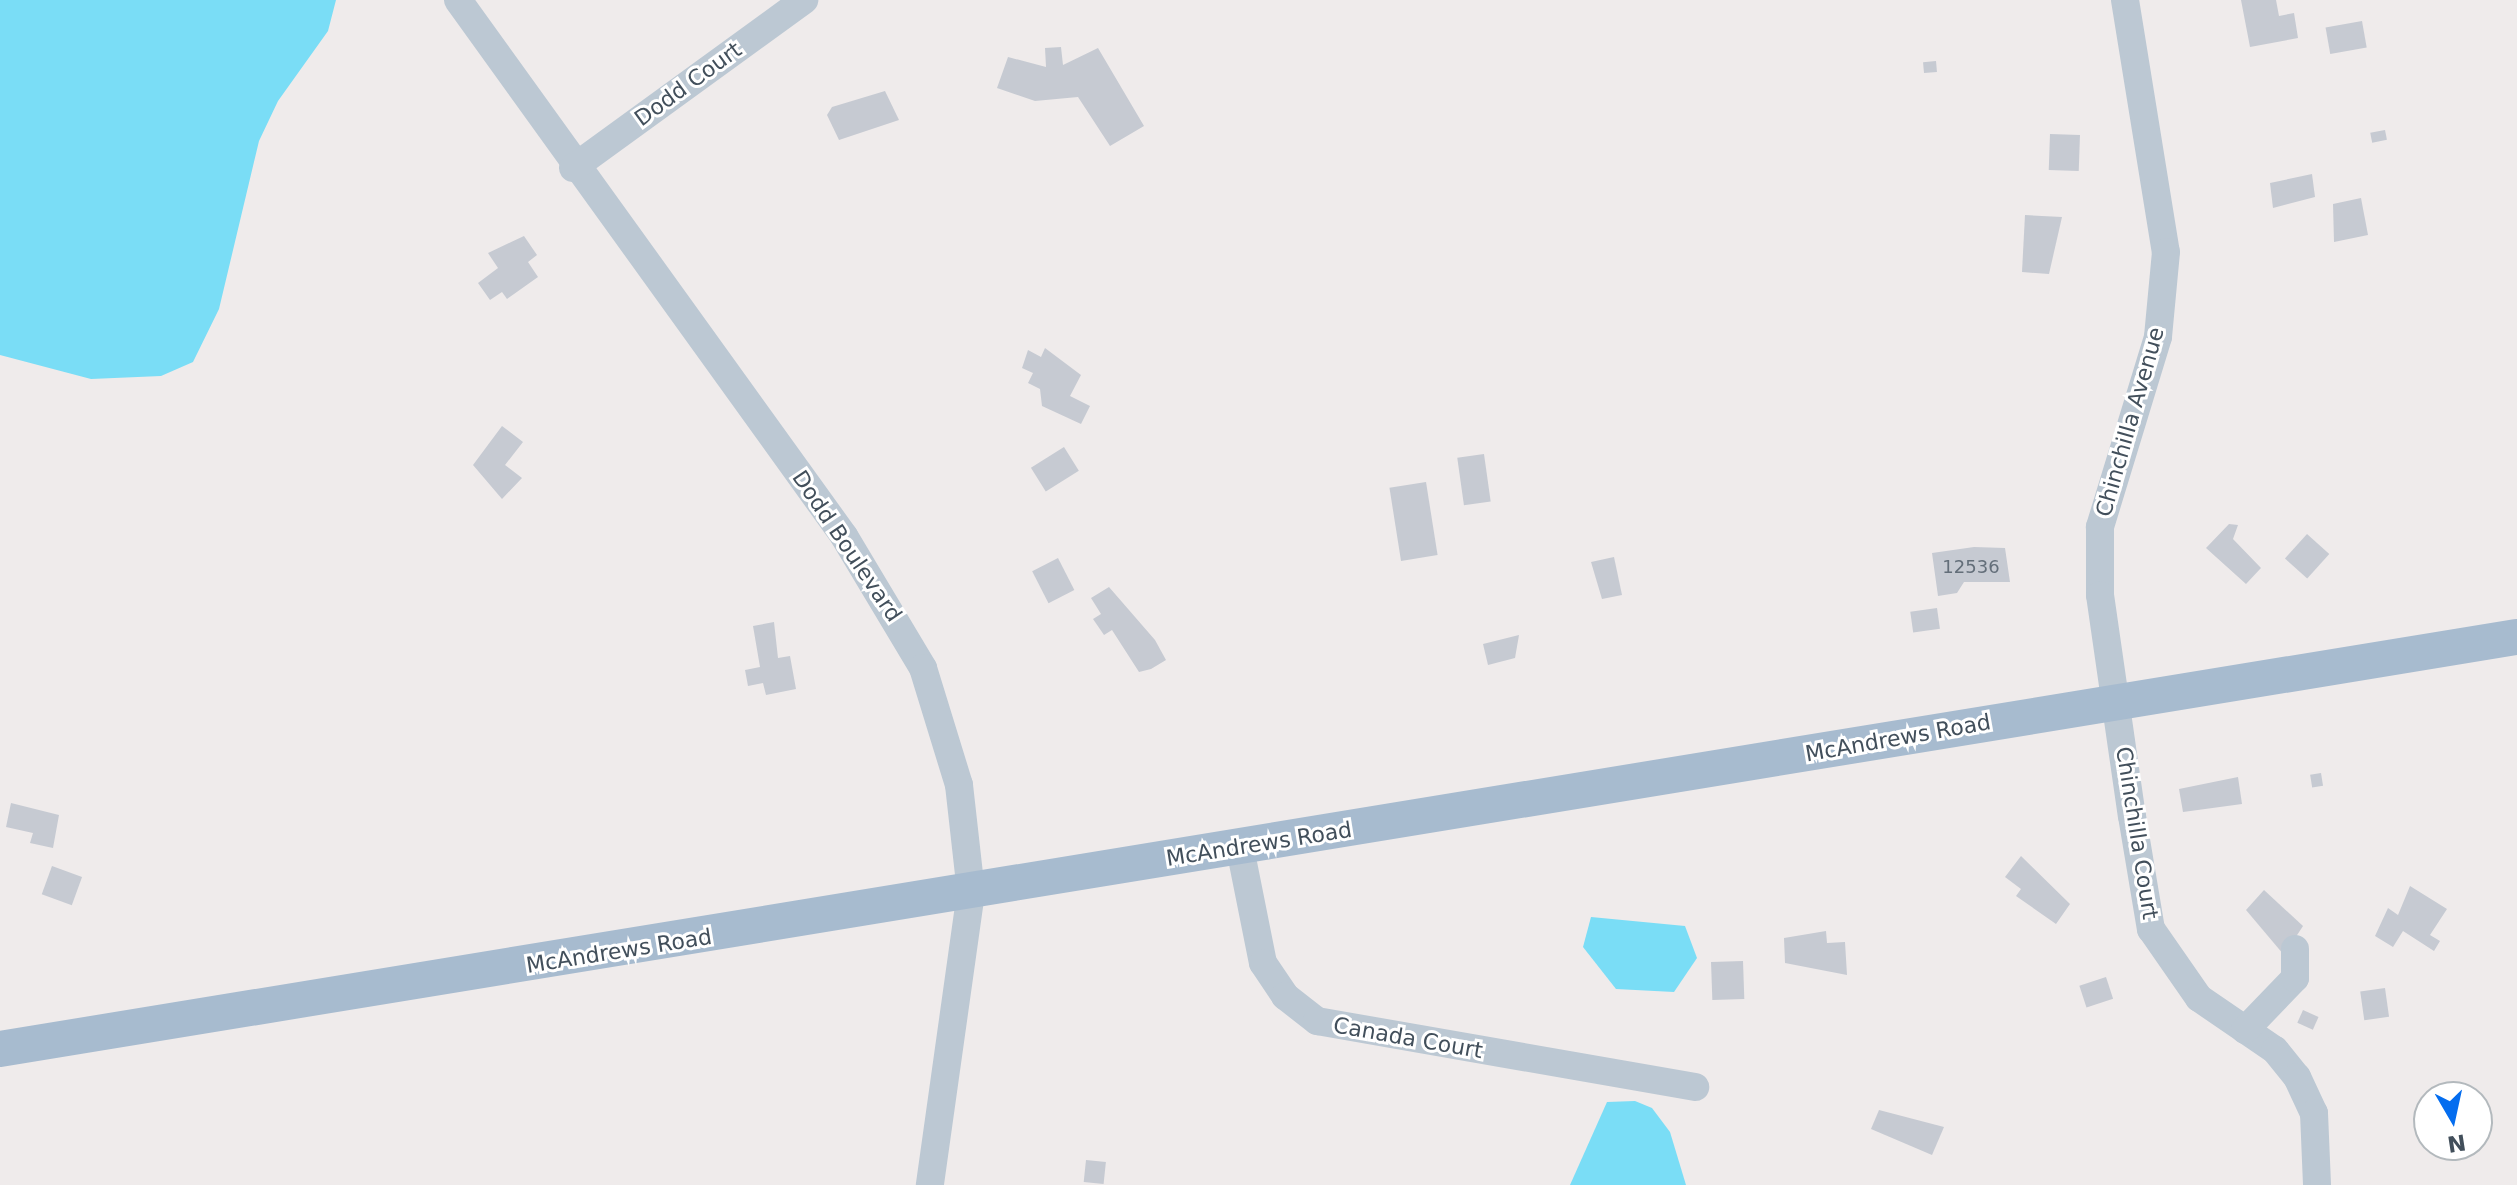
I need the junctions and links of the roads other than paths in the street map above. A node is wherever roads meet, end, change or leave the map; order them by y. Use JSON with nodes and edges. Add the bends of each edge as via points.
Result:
{"nodes":[{"id":1,"x":458,"y":0,"type":"edge"},
{"id":2,"x":804,"y":0,"type":"edge"},
{"id":3,"x":2125,"y":0,"type":"edge"},
{"id":4,"x":573,"y":168,"type":"junction"},
{"id":5,"x":2517,"y":637,"type":"edge"},
{"id":6,"x":2117,"y":701,"type":"junction"},
{"id":7,"x":1240,"y":848,"type":"junction"},
{"id":8,"x":971,"y":892,"type":"junction"},
{"id":9,"x":2295,"y":949,"type":"dead end"},
{"id":10,"x":2245,"y":1030,"type":"junction"},
{"id":11,"x":0,"y":1049,"type":"edge"},
{"id":12,"x":1695,"y":1087,"type":"dead end"},
{"id":13,"x":2316,"y":1145,"type":"junction"},
{"id":14,"x":930,"y":1185,"type":"edge"},
{"id":15,"x":2317,"y":1185,"type":"edge"},
{"id":16,"x":2342,"y":1185,"type":"edge"}],
"edges":[{"from":1,"to":4,"type":"street","name":"Dodd Boulevard"},
{"from":2,"to":4,"type":"street","name":"Dodd Court"},
{"from":3,"to":6,"type":"street","name":"Chinchilla Avenue","via":[[2166,252],[2158,337],[2100,527],[2100,595]]},
{"from":4,"to":8,"type":"street","name":"Dodd Boulevard","via":[[893,608],[947,733]]},
{"from":5,"to":6,"type":"main road","name":"McAndrews Road"},
{"from":6,"to":7,"type":"main road","name":"McAndrews Road"},
{"from":6,"to":10,"type":"street","name":"Chinchilla Court","via":[[2151,929],[2199,998]]},
{"from":7,"to":8,"type":"main road","name":"McAndrews Road"},
{"from":7,"to":12,"type":"street","name":"Canada Court","via":[[1263,963],[1285,996],[1317,1021]]},
{"from":8,"to":11,"type":"main road","name":"McAndrews Road"},
{"from":8,"to":14,"type":"street","name":"Dodd Boulevard"},
{"from":9,"to":10,"type":"street","via":[[2295,978]]},
{"from":10,"to":13,"type":"street","name":"Chinchilla Court","via":[[2297,1077],[2314,1113]]},
{"from":13,"to":15,"type":"street","name":"Chinchilla Court"},
{"from":13,"to":16,"type":"street"}]}
